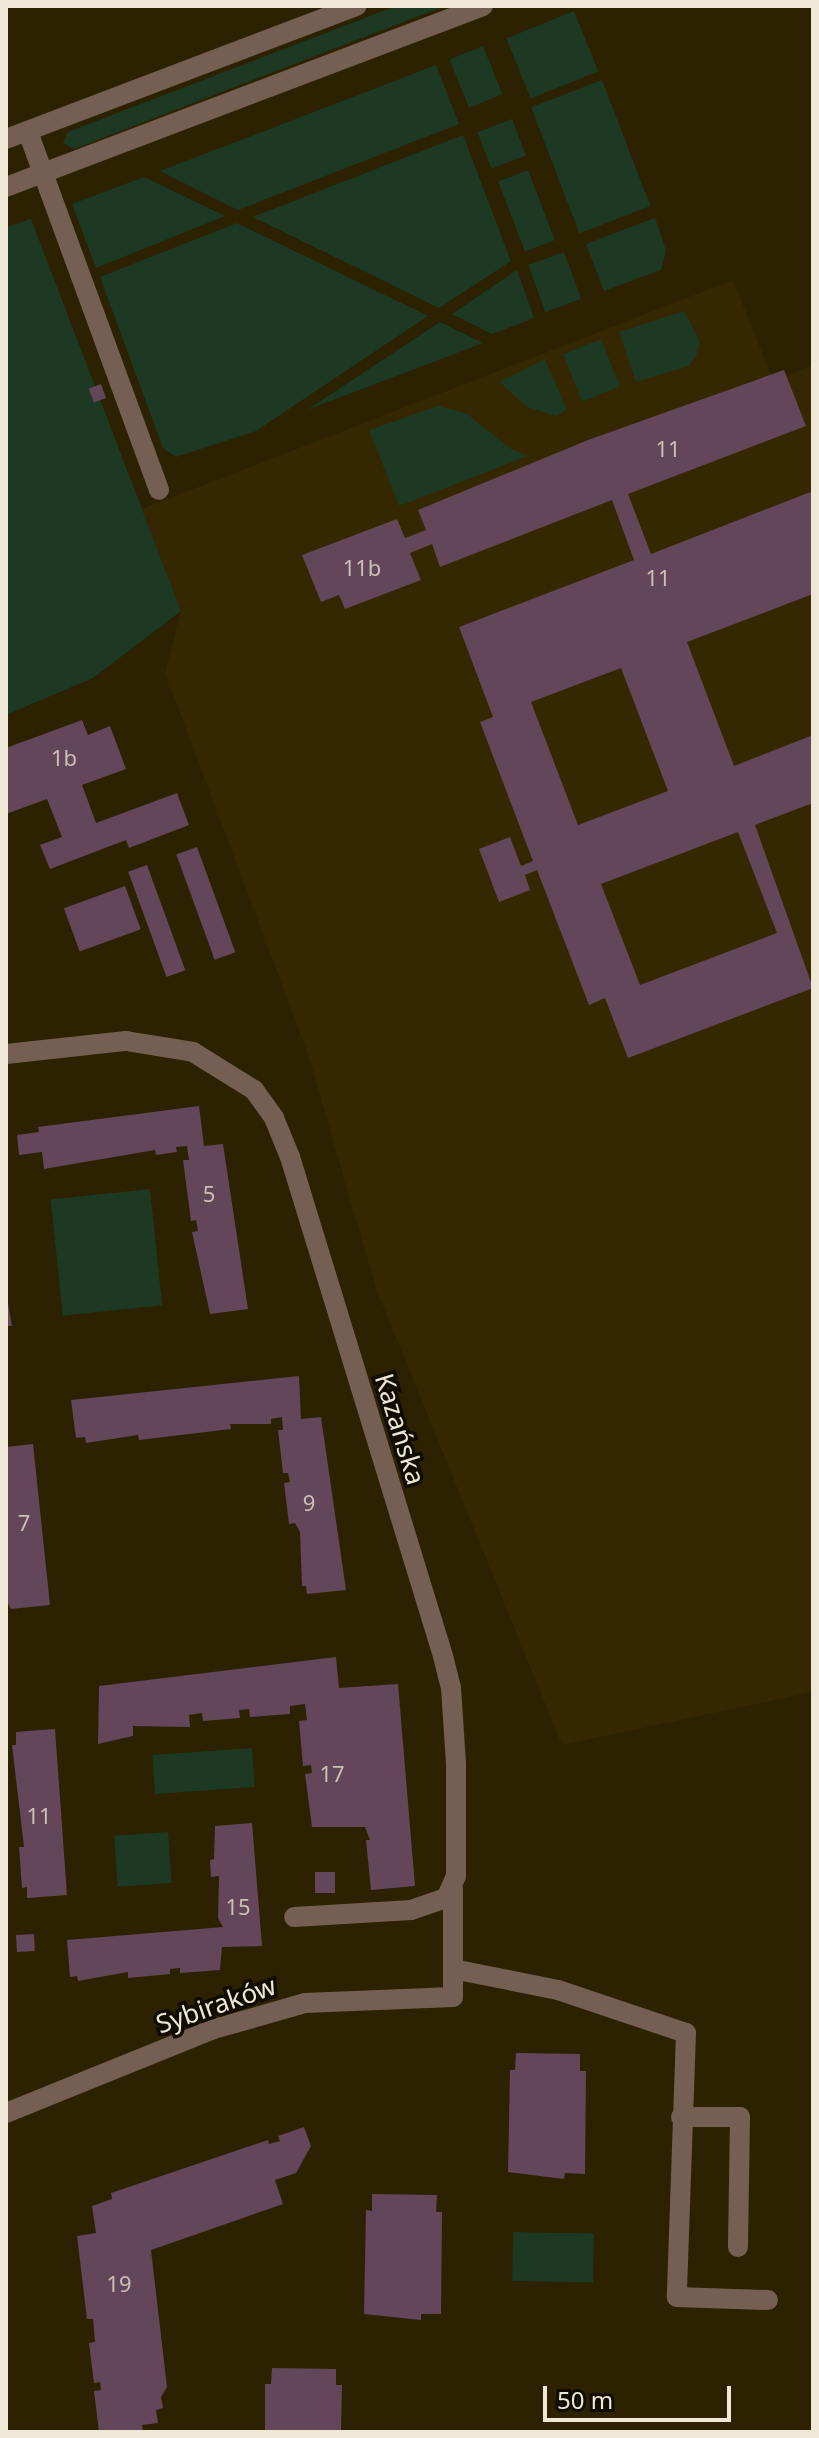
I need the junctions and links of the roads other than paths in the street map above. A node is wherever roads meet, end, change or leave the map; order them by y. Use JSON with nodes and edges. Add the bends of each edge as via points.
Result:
{"nodes":[{"id":1,"x":357,"y":6,"type":"edge"},
{"id":2,"x":483,"y":6,"type":"edge"},
{"id":3,"x":28,"y":132,"type":"junction"},
{"id":4,"x":6,"y":139,"type":"edge"},
{"id":5,"x":42,"y":174,"type":"junction"},
{"id":6,"x":6,"y":187,"type":"edge"},
{"id":7,"x":159,"y":490,"type":"dead end"},
{"id":8,"x":6,"y":1054,"type":"edge"},
{"id":9,"x":453,"y":1889,"type":"junction"},
{"id":10,"x":294,"y":1917,"type":"dead end"},
{"id":11,"x":453,"y":1969,"type":"junction"},
{"id":12,"x":453,"y":1997,"type":"joint"},
{"id":13,"x":6,"y":2113,"type":"edge"},
{"id":14,"x":681,"y":2117,"type":"junction"},
{"id":15,"x":738,"y":2247,"type":"dead end"},
{"id":16,"x":768,"y":2300,"type":"dead end"}],
"edges":[{"from":1,"to":3,"type":"street"},
{"from":2,"to":5,"type":"street"},
{"from":3,"to":4,"type":"street"},
{"from":3,"to":5,"type":"street"},
{"from":5,"to":6,"type":"street"},
{"from":5,"to":7,"type":"street"},
{"from":8,"to":9,"type":"street","name":"Kazańska","via":[[126,1041],[172,1045],[213,1061],[241,1080],[274,1118],[451,1688],[456,1764]]},
{"from":9,"to":10,"type":"street","via":[[437,1904],[411,1910]]},
{"from":9,"to":11,"type":"street","name":"Kazańska"},
{"from":11,"to":12,"type":"street","name":"Kazańska"},
{"from":11,"to":14,"type":"street","via":[[558,1990],[686,2033]]},
{"from":12,"to":13,"type":"street","name":"Sybiraków","via":[[305,2003],[214,2029]]},
{"from":14,"to":15,"type":"street","via":[[740,2117]]},
{"from":14,"to":16,"type":"street","via":[[677,2297]]}]}
